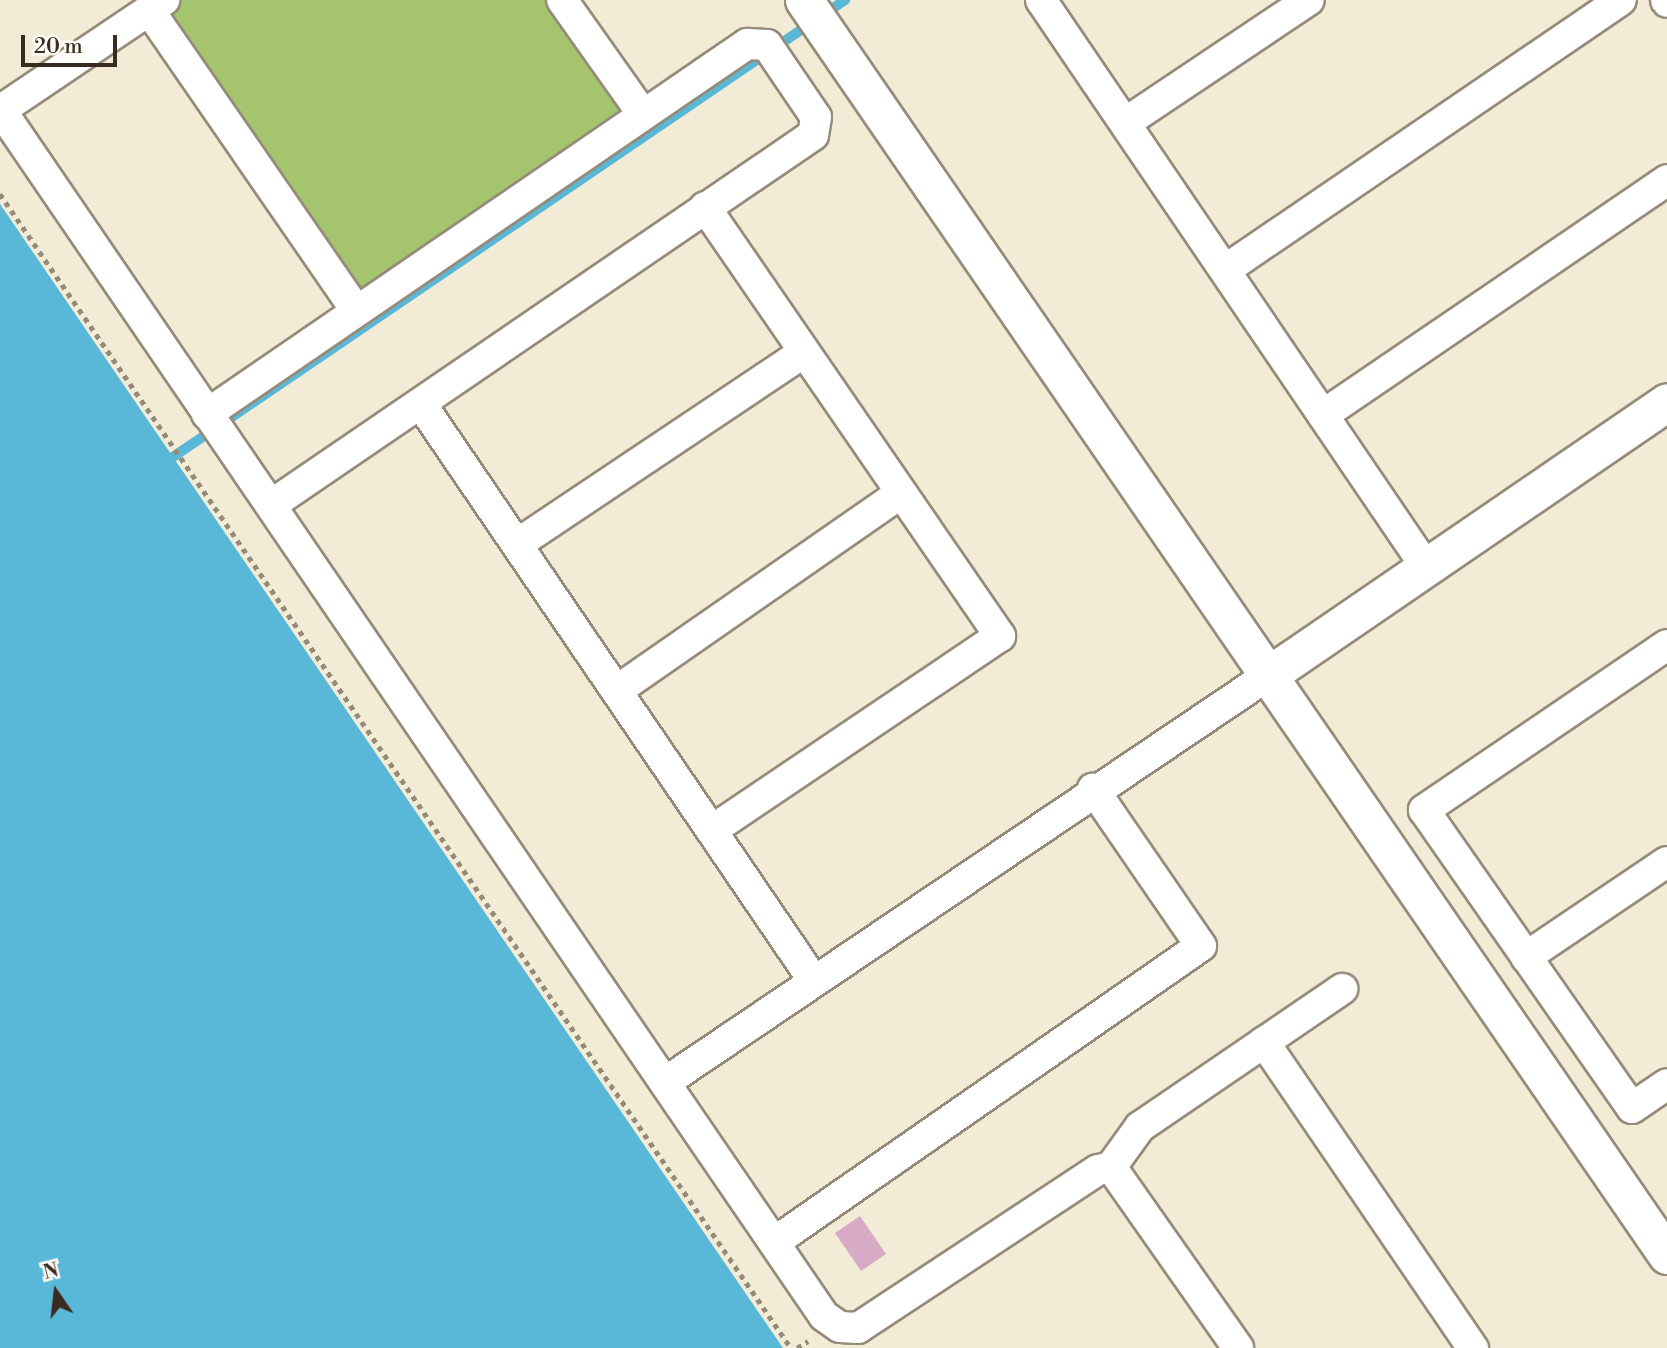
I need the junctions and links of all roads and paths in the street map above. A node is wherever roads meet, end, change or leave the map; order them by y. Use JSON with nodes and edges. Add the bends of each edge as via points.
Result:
{"nodes":[{"id":1,"x":562,"y":0,"type":"edge"},
{"id":2,"x":804,"y":0,"type":"edge"},
{"id":3,"x":1041,"y":0,"type":"edge"},
{"id":4,"x":1309,"y":0,"type":"edge"},
{"id":5,"x":1621,"y":0,"type":"edge"},
{"id":6,"x":157,"y":5,"type":"edge"},
{"id":7,"x":0,"y":110,"type":"edge"},
{"id":8,"x":642,"y":113,"type":"junction"},
{"id":9,"x":1125,"y":123,"type":"junction"},
{"id":10,"x":1667,"y":180,"type":"edge"},
{"id":11,"x":0,"y":194,"type":"edge"},
{"id":12,"x":705,"y":207,"type":"junction"},
{"id":13,"x":1225,"y":270,"type":"junction"},
{"id":14,"x":356,"y":310,"type":"junction"},
{"id":15,"x":803,"y":353,"type":"junction"},
{"id":16,"x":1667,"y":402,"type":"edge"},
{"id":17,"x":421,"y":404,"type":"junction"},
{"id":18,"x":207,"y":414,"type":"junction"},
{"id":19,"x":1323,"y":415,"type":"junction"},
{"id":20,"x":901,"y":494,"type":"junction"},
{"id":21,"x":271,"y":505,"type":"junction"},
{"id":22,"x":519,"y":543,"type":"junction"},
{"id":23,"x":1426,"y":567,"type":"junction"},
{"id":24,"x":1667,"y":645,"type":"edge"},
{"id":25,"x":1270,"y":674,"type":"junction"},
{"id":26,"x":619,"y":689,"type":"junction"},
{"id":27,"x":1093,"y":789,"type":"junction"},
{"id":28,"x":714,"y":829,"type":"junction"},
{"id":29,"x":1667,"y":862,"type":"edge"},
{"id":30,"x":1526,"y":957,"type":"junction"},
{"id":31,"x":814,"y":981,"type":"junction"},
{"id":32,"x":1342,"y":989,"type":"dead end"},
{"id":33,"x":1264,"y":1042,"type":"junction"},
{"id":34,"x":667,"y":1081,"type":"junction"},
{"id":35,"x":1667,"y":1084,"type":"edge"},
{"id":36,"x":1111,"y":1167,"type":"junction"},
{"id":37,"x":776,"y":1241,"type":"junction"},
{"id":38,"x":1667,"y":1255,"type":"edge"},
{"id":39,"x":791,"y":1348,"type":"edge"},
{"id":40,"x":1238,"y":1348,"type":"edge"},
{"id":41,"x":1473,"y":1348,"type":"edge"}],
"edges":[{"from":1,"to":8,"type":"street"},
{"from":2,"to":25,"type":"street"},
{"from":3,"to":9,"type":"street"},
{"from":4,"to":9,"type":"street"},
{"from":5,"to":13,"type":"street"},
{"from":6,"to":7,"type":"street"},
{"from":6,"to":14,"type":"street"},
{"from":7,"to":18,"type":"street"},
{"from":8,"to":12,"type":"street","via":[[747,44],[768,45],[816,117],[813,135]]},
{"from":8,"to":14,"type":"street"},
{"from":9,"to":13,"type":"street"},
{"from":10,"to":19,"type":"street"},
{"from":11,"to":39,"type":"path"},
{"from":12,"to":15,"type":"street"},
{"from":12,"to":17,"type":"street"},
{"from":13,"to":19,"type":"street"},
{"from":14,"to":18,"type":"street"},
{"from":15,"to":20,"type":"street"},
{"from":15,"to":22,"type":"street"},
{"from":16,"to":23,"type":"street"},
{"from":17,"to":21,"type":"street"},
{"from":17,"to":22,"type":"street"},
{"from":18,"to":21,"type":"street"},
{"from":19,"to":23,"type":"street"},
{"from":20,"to":26,"type":"street"},
{"from":20,"to":28,"type":"street","via":[[1000,636]]},
{"from":21,"to":34,"type":"street"},
{"from":22,"to":26,"type":"street"},
{"from":23,"to":25,"type":"street"},
{"from":24,"to":30,"type":"street","via":[[1424,810]]},
{"from":25,"to":27,"type":"street"},
{"from":25,"to":38,"type":"street"},
{"from":26,"to":28,"type":"street"},
{"from":27,"to":31,"type":"street"},
{"from":27,"to":37,"type":"street","via":[[1200,946]]},
{"from":28,"to":31,"type":"street"},
{"from":29,"to":30,"type":"street"},
{"from":30,"to":35,"type":"street","via":[[1632,1108]]},
{"from":31,"to":34,"type":"street"},
{"from":32,"to":33,"type":"street"},
{"from":33,"to":36,"type":"street","via":[[1140,1127]]},
{"from":33,"to":41,"type":"street"},
{"from":34,"to":37,"type":"street"},
{"from":36,"to":37,"type":"street","via":[[1098,1170],[858,1328],[840,1326],[824,1316]]},
{"from":36,"to":40,"type":"street"}]}
